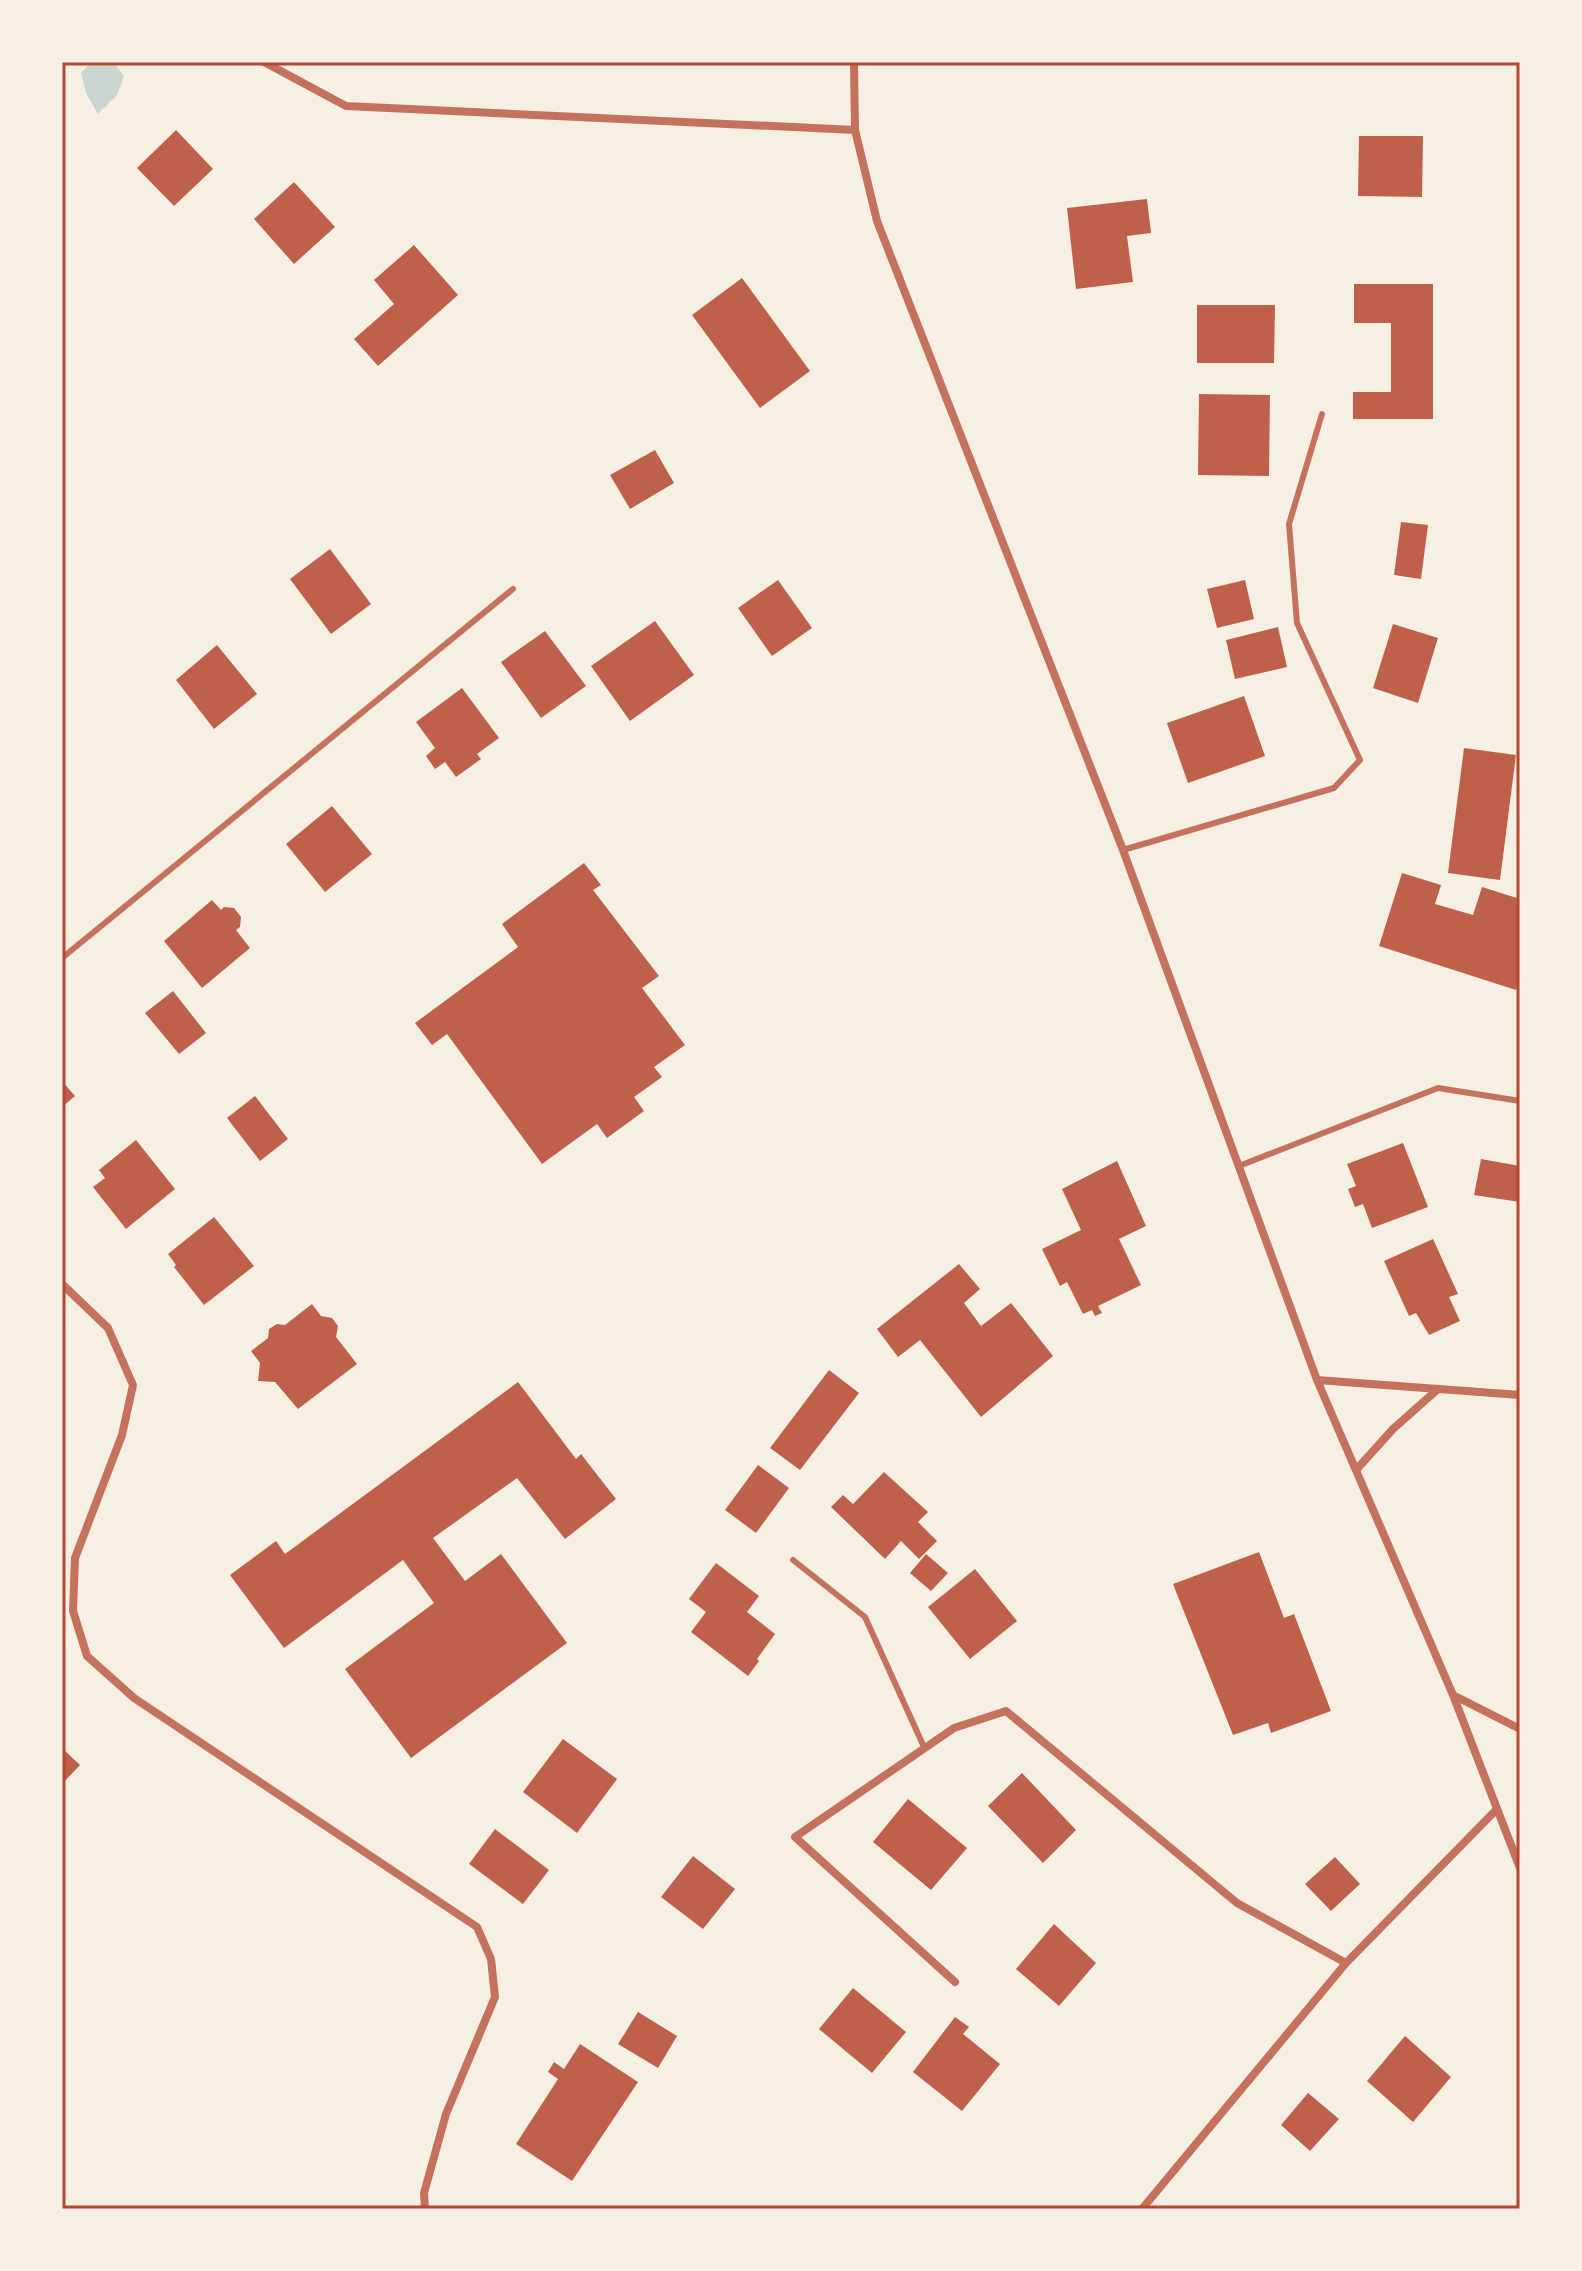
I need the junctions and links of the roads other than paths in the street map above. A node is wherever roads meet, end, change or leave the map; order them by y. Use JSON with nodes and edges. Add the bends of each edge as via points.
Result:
{"nodes":[{"id":1,"x":264,"y":62,"type":"edge"},
{"id":2,"x":854,"y":62,"type":"edge"},
{"id":3,"x":855,"y":130,"type":"junction"},
{"id":4,"x":1322,"y":414,"type":"dead end"},
{"id":5,"x":513,"y":589,"type":"dead end"},
{"id":6,"x":1123,"y":850,"type":"junction"},
{"id":7,"x":62,"y":958,"type":"edge"},
{"id":8,"x":1520,"y":1101,"type":"edge"},
{"id":9,"x":1239,"y":1166,"type":"junction"},
{"id":10,"x":62,"y":1284,"type":"edge"},
{"id":11,"x":1317,"y":1380,"type":"junction"},
{"id":12,"x":1438,"y":1389,"type":"junction"},
{"id":13,"x":1520,"y":1395,"type":"edge"},
{"id":14,"x":1356,"y":1470,"type":"junction"},
{"id":15,"x":793,"y":1560,"type":"dead end"},
{"id":16,"x":1453,"y":1695,"type":"junction"},
{"id":17,"x":1520,"y":1729,"type":"edge"},
{"id":18,"x":924,"y":1747,"type":"junction"},
{"id":19,"x":1497,"y":1809,"type":"junction"},
{"id":20,"x":1518,"y":1857,"type":"edge"},
{"id":21,"x":1520,"y":1868,"type":"edge"},
{"id":22,"x":1346,"y":1963,"type":"junction"},
{"id":23,"x":955,"y":1982,"type":"dead end"},
{"id":24,"x":425,"y":2209,"type":"edge"},
{"id":25,"x":1142,"y":2209,"type":"edge"}],
"edges":[{"from":1,"to":3,"type":"street","via":[[346,106]]},
{"from":2,"to":3,"type":"street"},
{"from":3,"to":6,"type":"street","via":[[877,221]]},
{"from":4,"to":6,"type":"lane","via":[[1289,524],[1297,623],[1360,760],[1334,788]]},
{"from":5,"to":7,"type":"lane"},
{"from":6,"to":9,"type":"street"},
{"from":8,"to":9,"type":"lane","via":[[1438,1088]]},
{"from":9,"to":11,"type":"street"},
{"from":10,"to":24,"type":"street","via":[[108,1328],[133,1385],[122,1435],[75,1558],[73,1611],[87,1656],[134,1698],[477,1927],[491,1959],[495,1997],[446,2114],[424,2193]]},
{"from":11,"to":12,"type":"street"},
{"from":11,"to":14,"type":"street"},
{"from":12,"to":13,"type":"street"},
{"from":12,"to":14,"type":"street"},
{"from":14,"to":16,"type":"street"},
{"from":15,"to":18,"type":"lane","via":[[865,1617]]},
{"from":16,"to":17,"type":"street"},
{"from":16,"to":19,"type":"street"},
{"from":18,"to":22,"type":"street","via":[[954,1728],[1006,1711],[1237,1903]]},
{"from":18,"to":23,"type":"street","via":[[795,1837]]},
{"from":19,"to":20,"type":"street"},
{"from":19,"to":22,"type":"street"},
{"from":20,"to":21,"type":"street"},
{"from":22,"to":25,"type":"street"}]}
